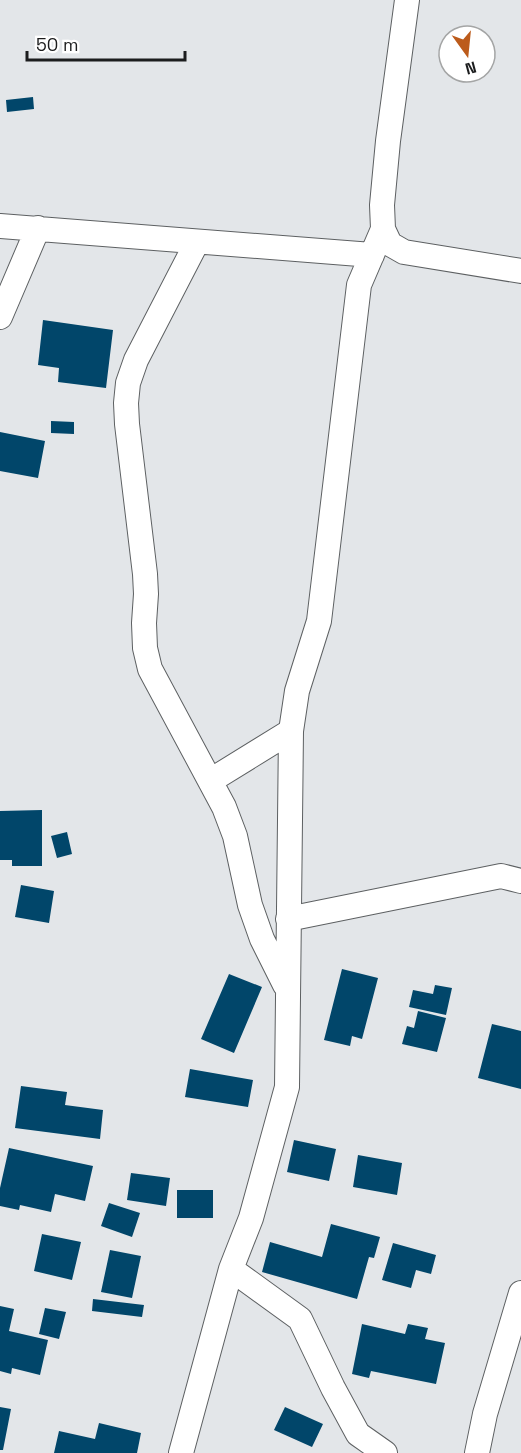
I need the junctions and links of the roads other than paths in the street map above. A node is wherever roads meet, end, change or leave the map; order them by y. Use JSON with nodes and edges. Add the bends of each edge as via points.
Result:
{"nodes":[{"id":1,"x":408,"y":0,"type":"edge"},
{"id":2,"x":0,"y":226,"type":"edge"},
{"id":3,"x":38,"y":228,"type":"junction"},
{"id":4,"x":383,"y":229,"type":"junction"},
{"id":5,"x":197,"y":242,"type":"junction"},
{"id":6,"x":372,"y":255,"type":"junction"},
{"id":7,"x":521,"y":271,"type":"edge"},
{"id":8,"x":0,"y":317,"type":"edge"},
{"id":9,"x":291,"y":731,"type":"junction"},
{"id":10,"x":210,"y":781,"type":"junction"},
{"id":11,"x":521,"y":881,"type":"edge"},
{"id":12,"x":288,"y":919,"type":"junction"},
{"id":13,"x":288,"y":989,"type":"junction"},
{"id":14,"x":231,"y":1269,"type":"junction"},
{"id":15,"x":521,"y":1293,"type":"edge"},
{"id":16,"x":181,"y":1453,"type":"edge"},
{"id":17,"x":385,"y":1453,"type":"edge"},
{"id":18,"x":477,"y":1453,"type":"edge"}],
"edges":[{"from":1,"to":4,"type":"street","via":[[388,141]]},
{"from":2,"to":3,"type":"street"},
{"from":3,"to":5,"type":"street"},
{"from":3,"to":8,"type":"street"},
{"from":4,"to":6,"type":"street"},
{"from":4,"to":7,"type":"street","via":[[390,244],[404,252]]},
{"from":5,"to":6,"type":"street"},
{"from":5,"to":10,"type":"street","via":[[136,360],[126,403],[145,574],[145,648],[150,669]]},
{"from":6,"to":9,"type":"street","via":[[359,285],[319,621],[297,691]]},
{"from":9,"to":10,"type":"street"},
{"from":9,"to":12,"type":"street"},
{"from":10,"to":13,"type":"street","via":[[235,836],[259,930]]},
{"from":11,"to":12,"type":"street","via":[[501,876]]},
{"from":12,"to":13,"type":"street"},
{"from":13,"to":14,"type":"street","via":[[287,1088],[251,1218]]},
{"from":14,"to":16,"type":"street"},
{"from":14,"to":17,"type":"street","via":[[300,1319],[358,1434]]},
{"from":15,"to":18,"type":"street"}]}
